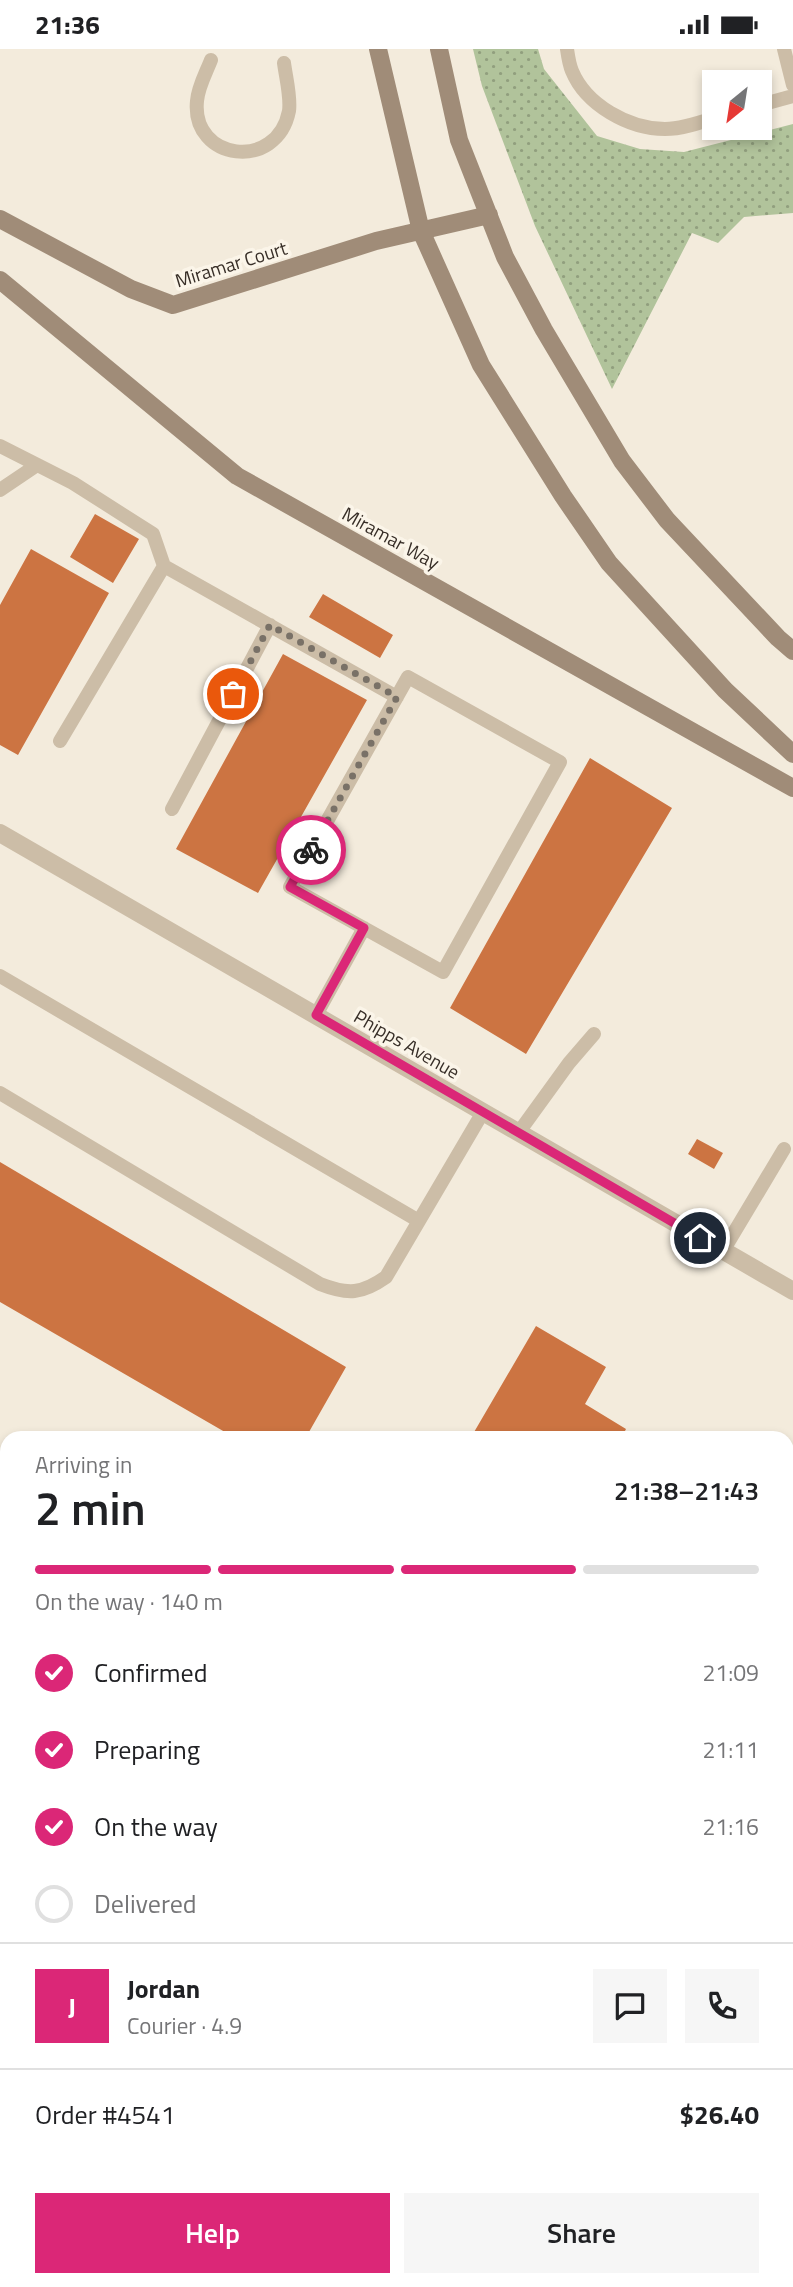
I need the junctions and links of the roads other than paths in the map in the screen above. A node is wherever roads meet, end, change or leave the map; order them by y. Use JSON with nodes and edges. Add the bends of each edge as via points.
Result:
{"nodes":[{"id":1,"x":378,"y":49,"type":"edge"},
{"id":2,"x":439,"y":49,"type":"edge"},
{"id":3,"x":567,"y":49,"type":"edge"},
{"id":4,"x":784,"y":49,"type":"edge"},
{"id":5,"x":211,"y":60,"type":"dead end"},
{"id":6,"x":284,"y":63,"type":"dead end"},
{"id":7,"x":793,"y":85,"type":"edge"},
{"id":8,"x":793,"y":96,"type":"edge"},
{"id":9,"x":772,"y":102,"type":"edge"},
{"id":10,"x":702,"y":121,"type":"edge"},
{"id":11,"x":489,"y":215,"type":"junction"},
{"id":12,"x":0,"y":219,"type":"edge"},
{"id":13,"x":421,"y":231,"type":"junction"},
{"id":14,"x":0,"y":280,"type":"edge"},
{"id":15,"x":0,"y":446,"type":"edge"},
{"id":16,"x":37,"y":465,"type":"junction"},
{"id":17,"x":0,"y":490,"type":"edge"},
{"id":18,"x":164,"y":566,"type":"junction"},
{"id":19,"x":270,"y":625,"type":"junction"},
{"id":20,"x":793,"y":651,"type":"edge"},
{"id":21,"x":397,"y":697,"type":"junction"},
{"id":22,"x":60,"y":741,"type":"dead end"},
{"id":23,"x":793,"y":754,"type":"edge"},
{"id":24,"x":793,"y":788,"type":"edge"},
{"id":25,"x":172,"y":809,"type":"dead end"},
{"id":26,"x":0,"y":833,"type":"edge"},
{"id":27,"x":364,"y":928,"type":"junction"},
{"id":28,"x":0,"y":977,"type":"edge"},
{"id":29,"x":316,"y":1015,"type":"junction"},
{"id":30,"x":594,"y":1034,"type":"dead end"},
{"id":31,"x":0,"y":1093,"type":"edge"},
{"id":32,"x":483,"y":1112,"type":"junction"},
{"id":33,"x":519,"y":1132,"type":"junction"},
{"id":34,"x":784,"y":1149,"type":"dead end"},
{"id":35,"x":419,"y":1221,"type":"junction"},
{"id":36,"x":723,"y":1251,"type":"junction"},
{"id":37,"x":793,"y":1291,"type":"edge"}],
"edges":[{"from":1,"to":13,"type":"main road"},
{"from":2,"to":11,"type":"main road","via":[[459,141]]},
{"from":3,"to":10,"type":"lane","via":[[577,79],[610,113],[637,125],[666,129]]},
{"from":4,"to":7,"type":"lane"},
{"from":5,"to":6,"type":"lane","via":[[197,101],[199,122],[213,142],[243,153],[261,150],[281,134],[289,110]]},
{"from":8,"to":9,"type":"lane"},
{"from":11,"to":13,"type":"main road","name":"Miramar Court"},
{"from":11,"to":20,"type":"main road","via":[[505,257],[544,330],[622,461],[667,520]]},
{"from":12,"to":13,"type":"main road","name":"Miramar Court","via":[[131,289],[173,305]]},
{"from":13,"to":23,"type":"main road","via":[[481,365],[609,562],[725,690]]},
{"from":14,"to":24,"type":"main road","name":"Miramar Way","via":[[237,476]]},
{"from":15,"to":16,"type":"lane"},
{"from":16,"to":17,"type":"lane"},
{"from":16,"to":18,"type":"lane","via":[[153,534]]},
{"from":18,"to":19,"type":"lane"},
{"from":18,"to":22,"type":"lane"},
{"from":19,"to":21,"type":"lane"},
{"from":19,"to":25,"type":"lane"},
{"from":21,"to":27,"type":"lane","via":[[290,887]]},
{"from":21,"to":27,"type":"lane","via":[[408,677],[560,762],[443,972]]},
{"from":26,"to":29,"type":"street","name":"Phipps Avenue"},
{"from":27,"to":29,"type":"lane"},
{"from":28,"to":35,"type":"lane"},
{"from":29,"to":32,"type":"street","name":"Phipps Avenue"},
{"from":30,"to":33,"type":"lane"},
{"from":31,"to":35,"type":"lane","via":[[337,1291],[372,1287],[386,1277]]},
{"from":32,"to":33,"type":"street","name":"Phipps Avenue"},
{"from":32,"to":35,"type":"lane"},
{"from":33,"to":36,"type":"street","name":"Phipps Avenue"},
{"from":34,"to":36,"type":"lane"},
{"from":36,"to":37,"type":"street","name":"Phipps Avenue"}]}
